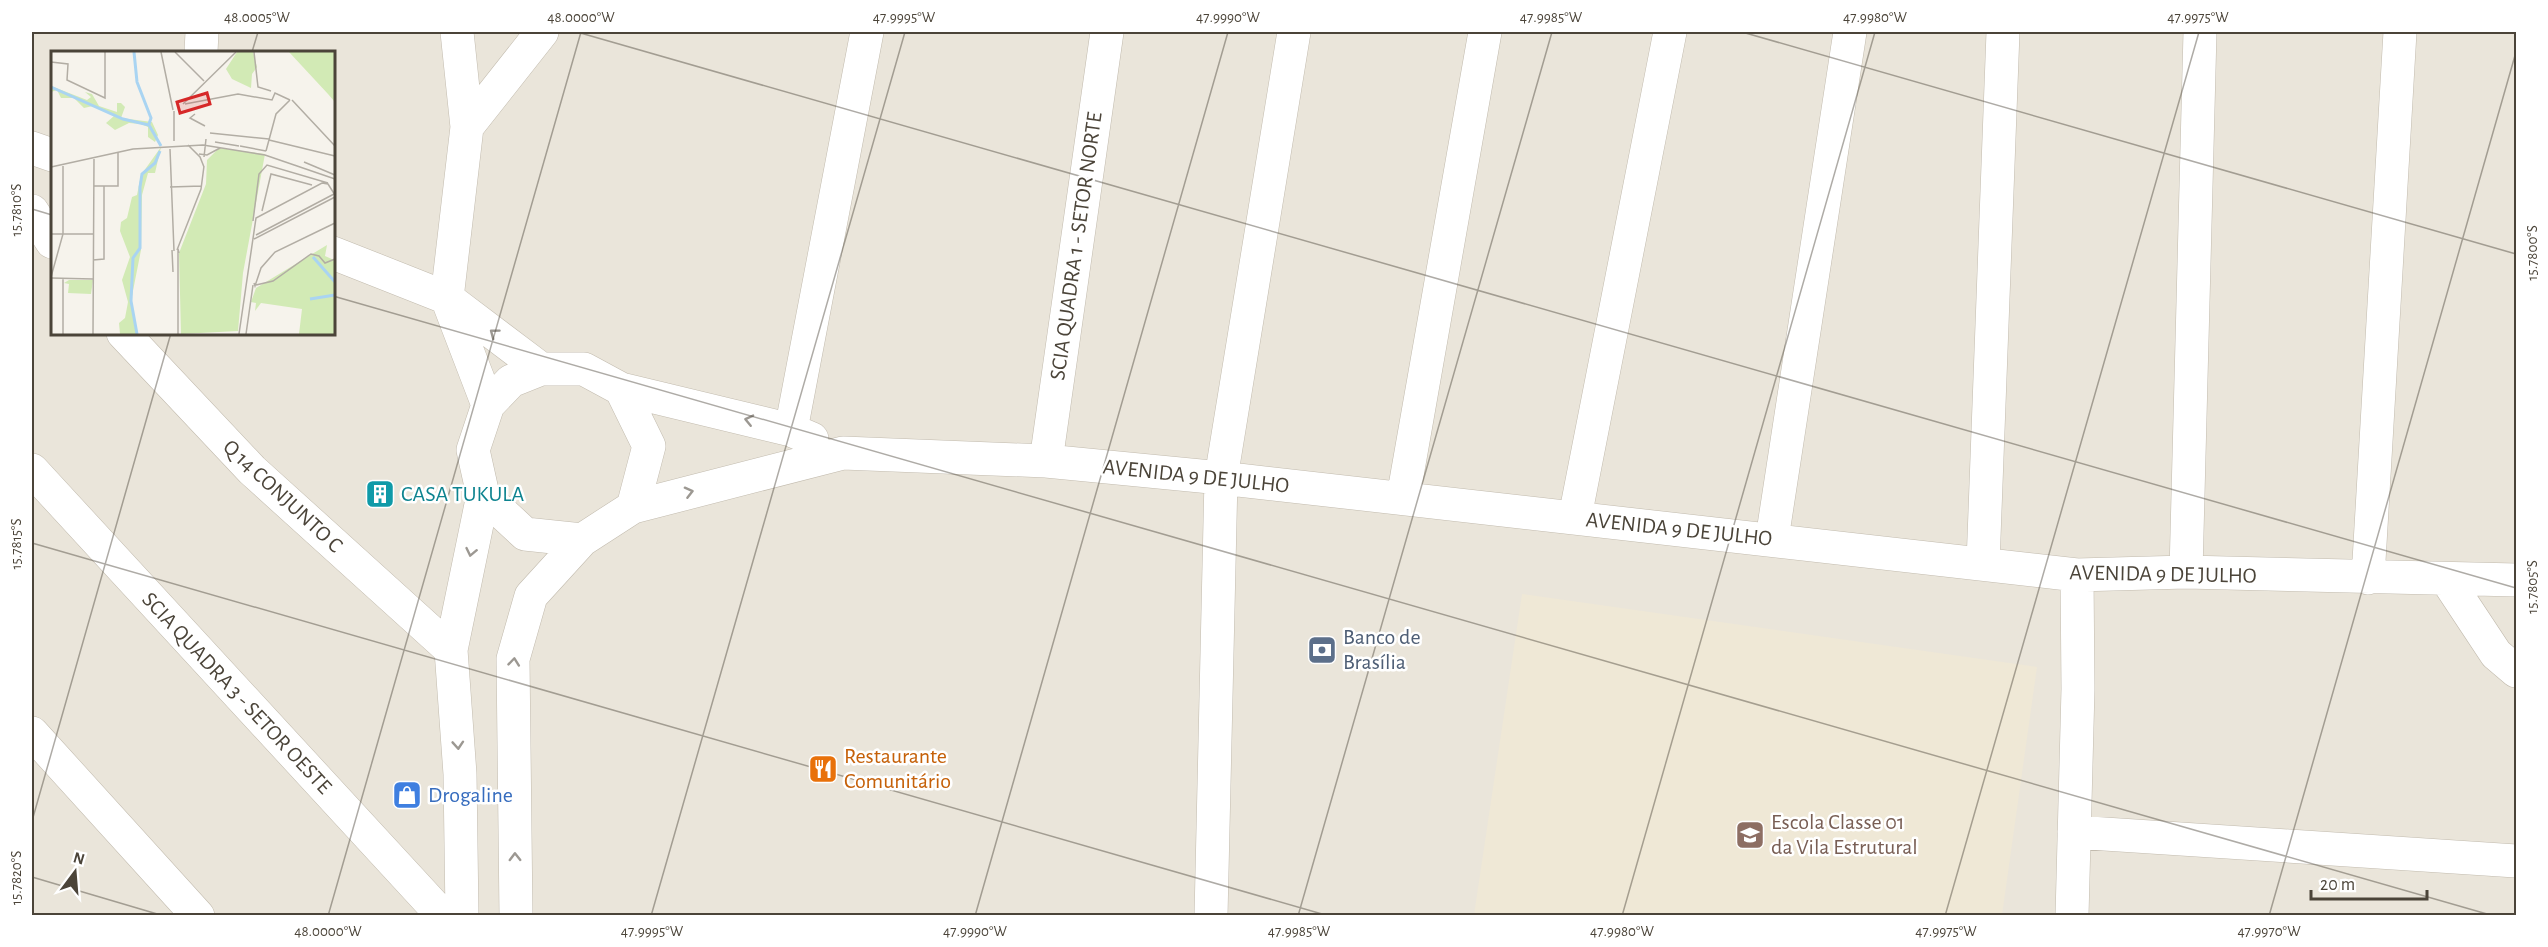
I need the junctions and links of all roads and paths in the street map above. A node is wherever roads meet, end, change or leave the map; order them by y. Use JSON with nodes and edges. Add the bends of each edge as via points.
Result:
{"nodes":[{"id":1,"x":202,"y":32,"type":"edge"},
{"id":2,"x":457,"y":32,"type":"edge"},
{"id":3,"x":542,"y":32,"type":"edge"},
{"id":4,"x":867,"y":32,"type":"edge"},
{"id":5,"x":1107,"y":32,"type":"edge"},
{"id":6,"x":1294,"y":32,"type":"edge"},
{"id":7,"x":1485,"y":32,"type":"edge"},
{"id":8,"x":1670,"y":32,"type":"edge"},
{"id":9,"x":1850,"y":32,"type":"edge"},
{"id":10,"x":2003,"y":32,"type":"edge"},
{"id":11,"x":2199,"y":32,"type":"edge"},
{"id":12,"x":2400,"y":32,"type":"edge"},
{"id":13,"x":201,"y":51,"type":"edge"},
{"id":14,"x":467,"y":127,"type":"junction"},
{"id":15,"x":32,"y":148,"type":"edge"},
{"id":16,"x":51,"y":155,"type":"edge"},
{"id":17,"x":32,"y":211,"type":"edge"},
{"id":18,"x":51,"y":240,"type":"edge"},
{"id":19,"x":334,"y":253,"type":"edge"},
{"id":20,"x":447,"y":298,"type":"junction"},
{"id":21,"x":124,"y":334,"type":"edge"},
{"id":22,"x":541,"y":369,"type":"junction"},
{"id":23,"x":621,"y":389,"type":"junction"},
{"id":24,"x":488,"y":405,"type":"junction"},
{"id":25,"x":791,"y":430,"type":"junction"},
{"id":26,"x":843,"y":453,"type":"junction"},
{"id":27,"x":1046,"y":461,"type":"junction"},
{"id":28,"x":32,"y":470,"type":"edge"},
{"id":29,"x":1221,"y":478,"type":"junction"},
{"id":30,"x":483,"y":495,"type":"junction"},
{"id":31,"x":1403,"y":498,"type":"junction"},
{"id":32,"x":633,"y":507,"type":"junction"},
{"id":33,"x":1575,"y":517,"type":"junction"},
{"id":34,"x":1772,"y":539,"type":"junction"},
{"id":35,"x":582,"y":540,"type":"junction"},
{"id":36,"x":1983,"y":564,"type":"junction"},
{"id":37,"x":2186,"y":572,"type":"junction"},
{"id":38,"x":2077,"y":575,"type":"junction"},
{"id":39,"x":2368,"y":578,"type":"junction"},
{"id":40,"x":2447,"y":580,"type":"junction"},
{"id":41,"x":2517,"y":580,"type":"edge"},
{"id":42,"x":451,"y":650,"type":"junction"},
{"id":43,"x":2517,"y":671,"type":"edge"},
{"id":44,"x":32,"y":733,"type":"edge"},
{"id":45,"x":2074,"y":832,"type":"junction"},
{"id":46,"x":2517,"y":861,"type":"edge"},
{"id":47,"x":198,"y":915,"type":"edge"},
{"id":48,"x":444,"y":915,"type":"edge"},
{"id":49,"x":462,"y":915,"type":"edge"},
{"id":50,"x":516,"y":915,"type":"edge"},
{"id":51,"x":1211,"y":915,"type":"edge"},
{"id":52,"x":2072,"y":915,"type":"edge"}],
"edges":[{"from":1,"to":13,"type":"street"},
{"from":2,"to":14,"type":"street"},
{"from":3,"to":14,"type":"street"},
{"from":4,"to":25,"type":"street"},
{"from":5,"to":27,"type":"street","name":"SCIA QUADRA 1 - SETOR NORTE"},
{"from":6,"to":29,"type":"street"},
{"from":7,"to":31,"type":"street"},
{"from":8,"to":33,"type":"street"},
{"from":9,"to":34,"type":"street"},
{"from":10,"to":36,"type":"street"},
{"from":11,"to":37,"type":"street"},
{"from":12,"to":39,"type":"street"},
{"from":14,"to":20,"type":"street"},
{"from":15,"to":16,"type":"street"},
{"from":17,"to":18,"type":"street"},
{"from":19,"to":20,"type":"street"},
{"from":22,"to":20,"type":"street","one_way":true},
{"from":20,"to":24,"type":"street"},
{"from":21,"to":42,"type":"street","name":"Q 14 CONJUNTO C","via":[[252,470]]},
{"from":22,"to":23,"type":"street","via":[[584,369]]},
{"from":22,"to":24,"type":"street","via":[[511,381]]},
{"from":25,"to":23,"type":"street","name":"AVENIDA 9 DE JULHO","one_way":true},
{"from":23,"to":32,"type":"street","via":[[650,446]]},
{"from":24,"to":30,"type":"street","via":[[473,450]]},
{"from":25,"to":26,"type":"street","name":"AVENIDA 9 DE JULHO"},
{"from":26,"to":27,"type":"street","name":"AVENIDA 9 DE JULHO"},
{"from":32,"to":26,"type":"street","name":"AVENIDA 9 DE JULHO","one_way":true},
{"from":27,"to":29,"type":"street","name":"AVENIDA 9 DE JULHO"},
{"from":28,"to":48,"type":"street","name":"SCIA QUADRA 3 - SETOR OESTE"},
{"from":29,"to":31,"type":"street","name":"AVENIDA 9 DE JULHO"},
{"from":29,"to":51,"type":"street"},
{"from":30,"to":35,"type":"street","via":[[525,534]]},
{"from":30,"to":42,"type":"street","one_way":true},
{"from":31,"to":33,"type":"street","name":"AVENIDA 9 DE JULHO"},
{"from":32,"to":35,"type":"street"},
{"from":33,"to":34,"type":"street","name":"AVENIDA 9 DE JULHO"},
{"from":34,"to":36,"type":"street","name":"AVENIDA 9 DE JULHO"},
{"from":50,"to":35,"type":"street","one_way":true,"via":[[513,659],[531,596]]},
{"from":36,"to":38,"type":"street","name":"AVENIDA 9 DE JULHO"},
{"from":37,"to":38,"type":"street","name":"AVENIDA 9 DE JULHO"},
{"from":37,"to":39,"type":"street","name":"AVENIDA 9 DE JULHO"},
{"from":38,"to":45,"type":"street"},
{"from":39,"to":40,"type":"street","name":"AVENIDA 9 DE JULHO"},
{"from":40,"to":41,"type":"street","name":"AVENIDA 9 DE JULHO"},
{"from":40,"to":43,"type":"street","via":[[2496,654]]},
{"from":42,"to":49,"type":"street","one_way":true,"via":[[460,774]]},
{"from":44,"to":47,"type":"street"},
{"from":45,"to":46,"type":"street"},
{"from":45,"to":52,"type":"street"}]}
